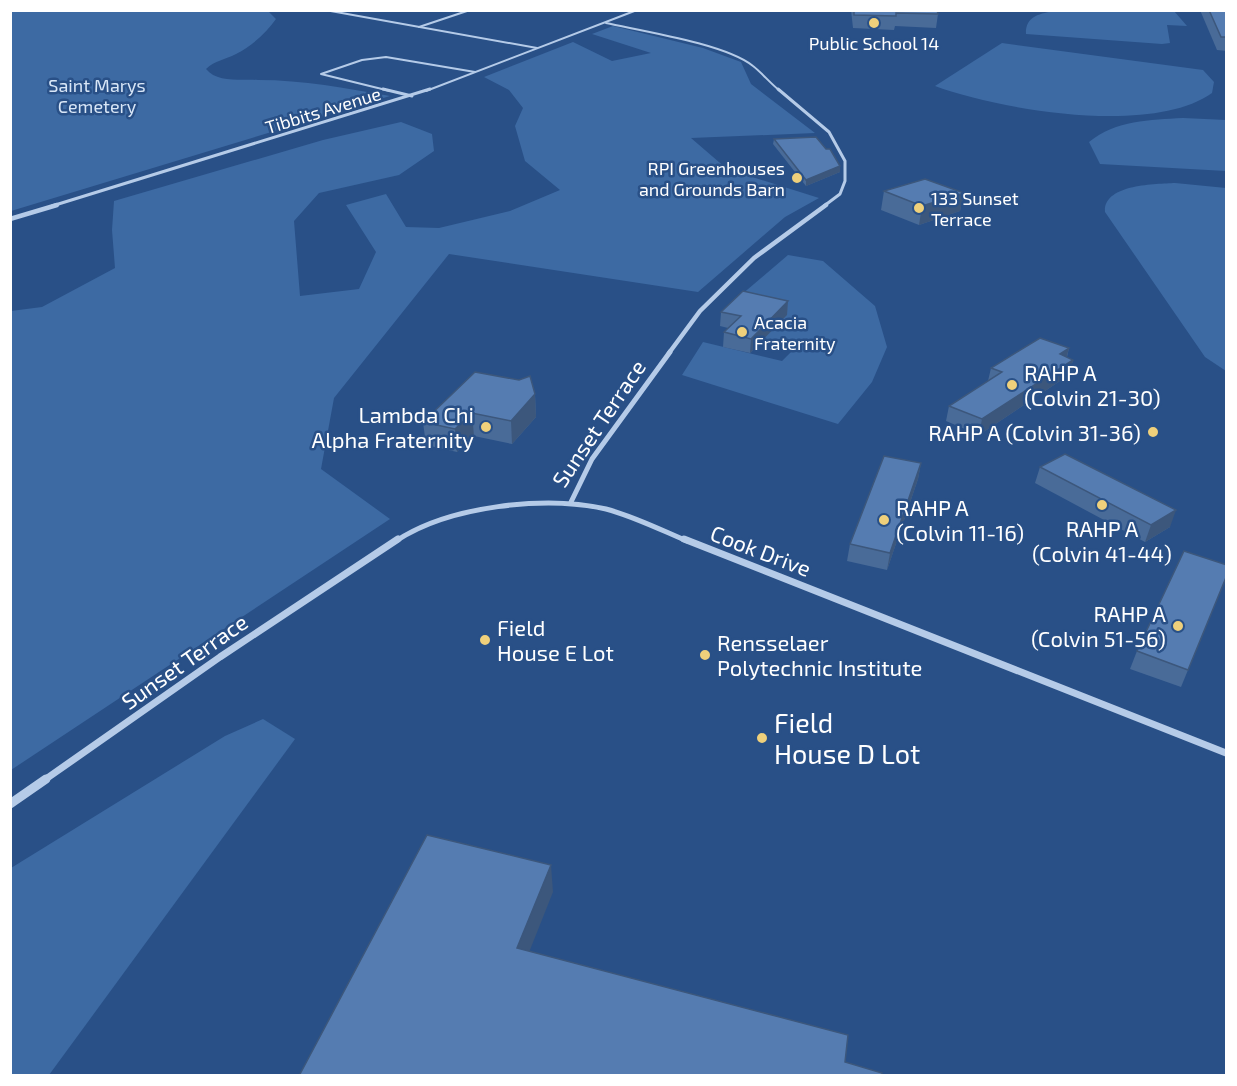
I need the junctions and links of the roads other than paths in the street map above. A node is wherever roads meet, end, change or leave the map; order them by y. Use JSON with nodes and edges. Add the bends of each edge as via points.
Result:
{"nodes":[{"id":1,"x":325,"y":10,"type":"edge"},
{"id":2,"x":470,"y":10,"type":"edge"},
{"id":3,"x":637,"y":10,"type":"edge"},
{"id":4,"x":606,"y":23,"type":"junction"},
{"id":5,"x":417,"y":28,"type":"junction"},
{"id":6,"x":539,"y":48,"type":"junction"},
{"id":7,"x":475,"y":72,"type":"junction"},
{"id":8,"x":413,"y":96,"type":"junction"},
{"id":9,"x":10,"y":219,"type":"edge"},
{"id":10,"x":571,"y":502,"type":"junction"},
{"id":11,"x":1227,"y":753,"type":"edge"},
{"id":12,"x":10,"y":804,"type":"edge"}],
"edges":[{"from":1,"to":5,"type":"street"},
{"from":2,"to":5,"type":"street"},
{"from":3,"to":4,"type":"street","name":"Tibbits Avenue"},
{"from":4,"to":6,"type":"street","name":"Tibbits Avenue"},
{"from":4,"to":10,"type":"street","name":"Sunset Terrace","via":[[690,41],[752,65],[829,132],[845,160],[845,181],[840,194],[754,258],[700,311],[592,459]]},
{"from":5,"to":6,"type":"street"},
{"from":6,"to":7,"type":"street","name":"Tibbits Avenue"},
{"from":7,"to":8,"type":"street","name":"Tibbits Avenue"},
{"from":7,"to":8,"type":"street","via":[[386,57],[362,60],[321,74]]},
{"from":8,"to":9,"type":"street","name":"Tibbits Avenue"},
{"from":10,"to":11,"type":"street","name":"Cook Drive","via":[[609,510]]},
{"from":10,"to":12,"type":"street","name":"Sunset Terrace","via":[[485,508],[426,525],[400,538],[220,657]]}]}
